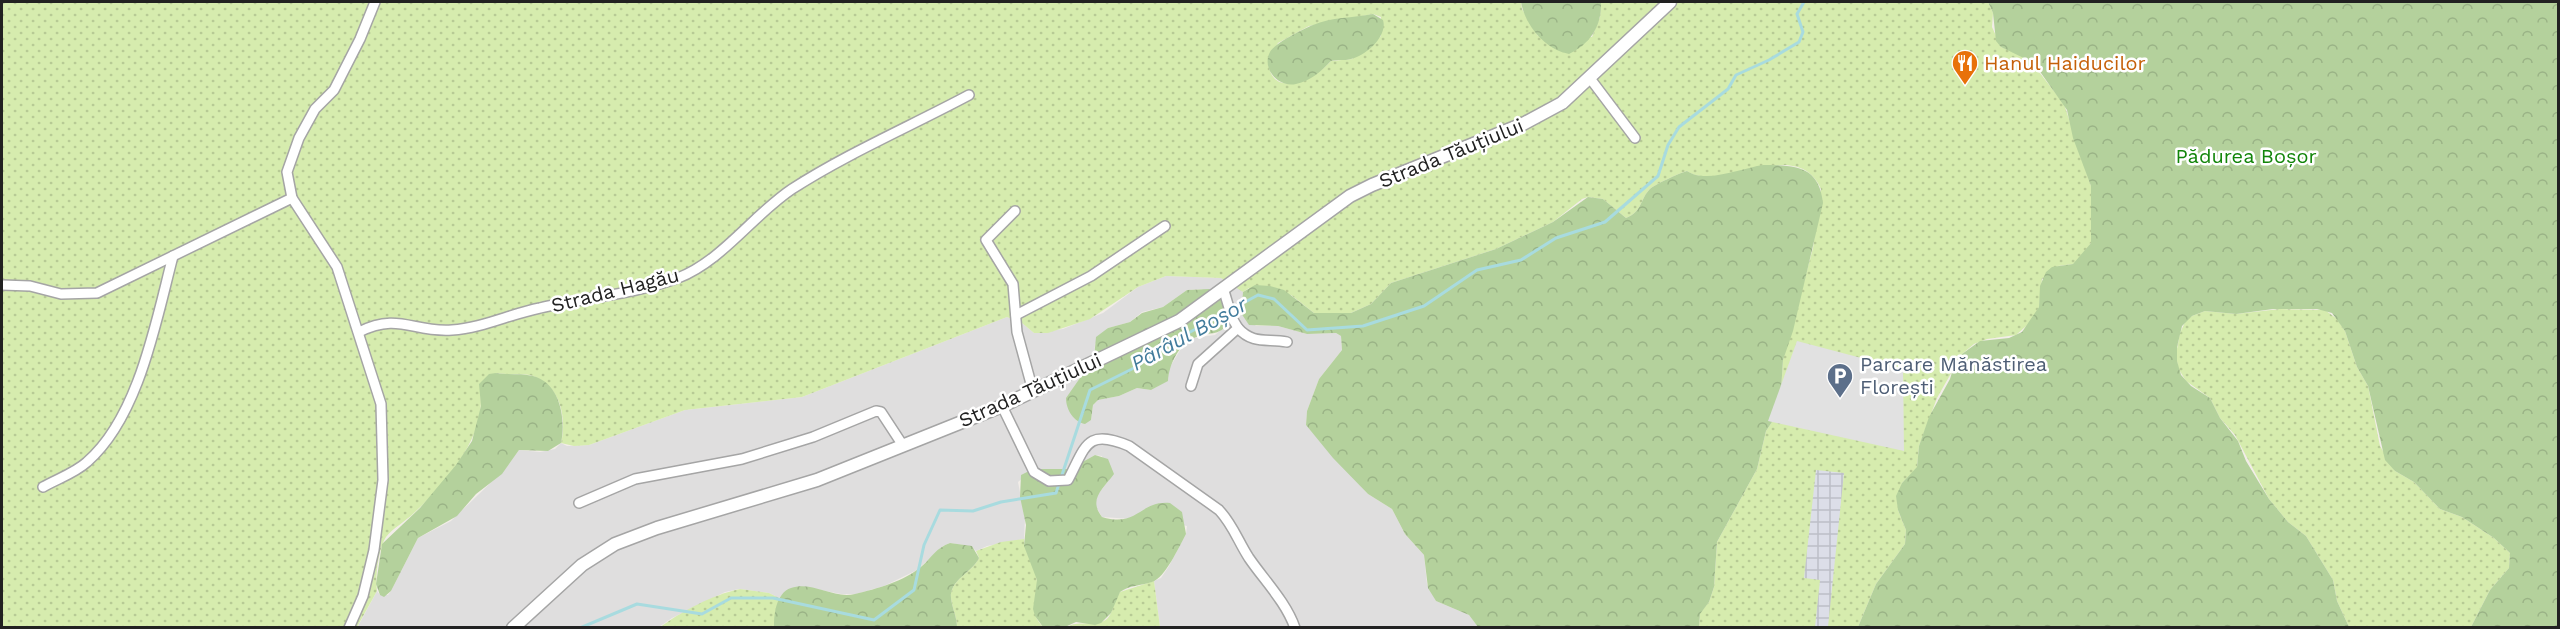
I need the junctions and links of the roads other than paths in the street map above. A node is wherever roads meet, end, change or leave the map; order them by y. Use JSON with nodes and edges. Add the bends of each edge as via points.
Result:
{"nodes":[{"id":1,"x":375,"y":2,"type":"edge"},
{"id":2,"x":1670,"y":2,"type":"edge"},
{"id":3,"x":1589,"y":77,"type":"junction"},
{"id":4,"x":969,"y":95,"type":"dead end"},
{"id":5,"x":1635,"y":138,"type":"dead end"},
{"id":6,"x":292,"y":198,"type":"junction"},
{"id":7,"x":1015,"y":211,"type":"dead end"},
{"id":8,"x":1165,"y":226,"type":"dead end"},
{"id":9,"x":172,"y":256,"type":"junction"},
{"id":10,"x":2,"y":285,"type":"edge"},
{"id":11,"x":1224,"y":291,"type":"junction"},
{"id":12,"x":1016,"y":315,"type":"junction"},
{"id":13,"x":1238,"y":328,"type":"junction"},
{"id":14,"x":359,"y":332,"type":"junction"},
{"id":15,"x":1287,"y":342,"type":"dead end"},
{"id":16,"x":1191,"y":386,"type":"dead end"},
{"id":17,"x":1033,"y":391,"type":"junction"},
{"id":18,"x":1002,"y":406,"type":"junction"},
{"id":19,"x":902,"y":444,"type":"junction"},
{"id":20,"x":43,"y":487,"type":"dead end"},
{"id":21,"x":579,"y":503,"type":"dead end"},
{"id":22,"x":349,"y":627,"type":"edge"},
{"id":23,"x":513,"y":627,"type":"edge"},
{"id":24,"x":1294,"y":627,"type":"edge"}],
"edges":[{"from":1,"to":6,"type":"street","via":[[334,90],[315,109],[299,138],[287,172]]},
{"from":2,"to":3,"type":"street","name":"Strada Tăuțiului"},
{"from":3,"to":5,"type":"street"},
{"from":3,"to":11,"type":"street","name":"Strada Tăuțiului","via":[[1562,103],[1523,124],[1350,196]]},
{"from":4,"to":14,"type":"street","name":"Strada Hagău","via":[[792,190],[711,258],[678,278],[451,330],[396,321],[375,324]]},
{"from":6,"to":9,"type":"street"},
{"from":6,"to":14,"type":"street","via":[[337,267]]},
{"from":7,"to":12,"type":"street","via":[[986,240],[1013,284]]},
{"from":8,"to":12,"type":"street","via":[[1091,276]]},
{"from":9,"to":10,"type":"street","via":[[97,293],[61,294],[30,286]]},
{"from":9,"to":20,"type":"street","via":[[135,391],[113,434],[86,464]]},
{"from":11,"to":13,"type":"street"},
{"from":11,"to":17,"type":"street","name":"Strada Tăuțiului","via":[[1179,321]]},
{"from":12,"to":17,"type":"street"},
{"from":13,"to":15,"type":"street","via":[[1245,336],[1262,342]]},
{"from":13,"to":16,"type":"street","via":[[1198,364]]},
{"from":14,"to":22,"type":"street","via":[[381,404],[383,480],[374,550],[363,596]]},
{"from":17,"to":18,"type":"street","name":"Strada Tăuțiului"},
{"from":18,"to":19,"type":"street","name":"Strada Tăuțiului"},
{"from":18,"to":24,"type":"street","via":[[1034,472],[1049,481],[1068,480],[1084,445],[1094,439],[1114,439],[1219,510],[1290,615]]},
{"from":19,"to":21,"type":"street","via":[[881,412],[876,411],[813,437],[742,459],[635,479]]},
{"from":19,"to":23,"type":"street","name":"Strada Tăuțiului","via":[[817,480],[615,544],[582,565]]}]}
